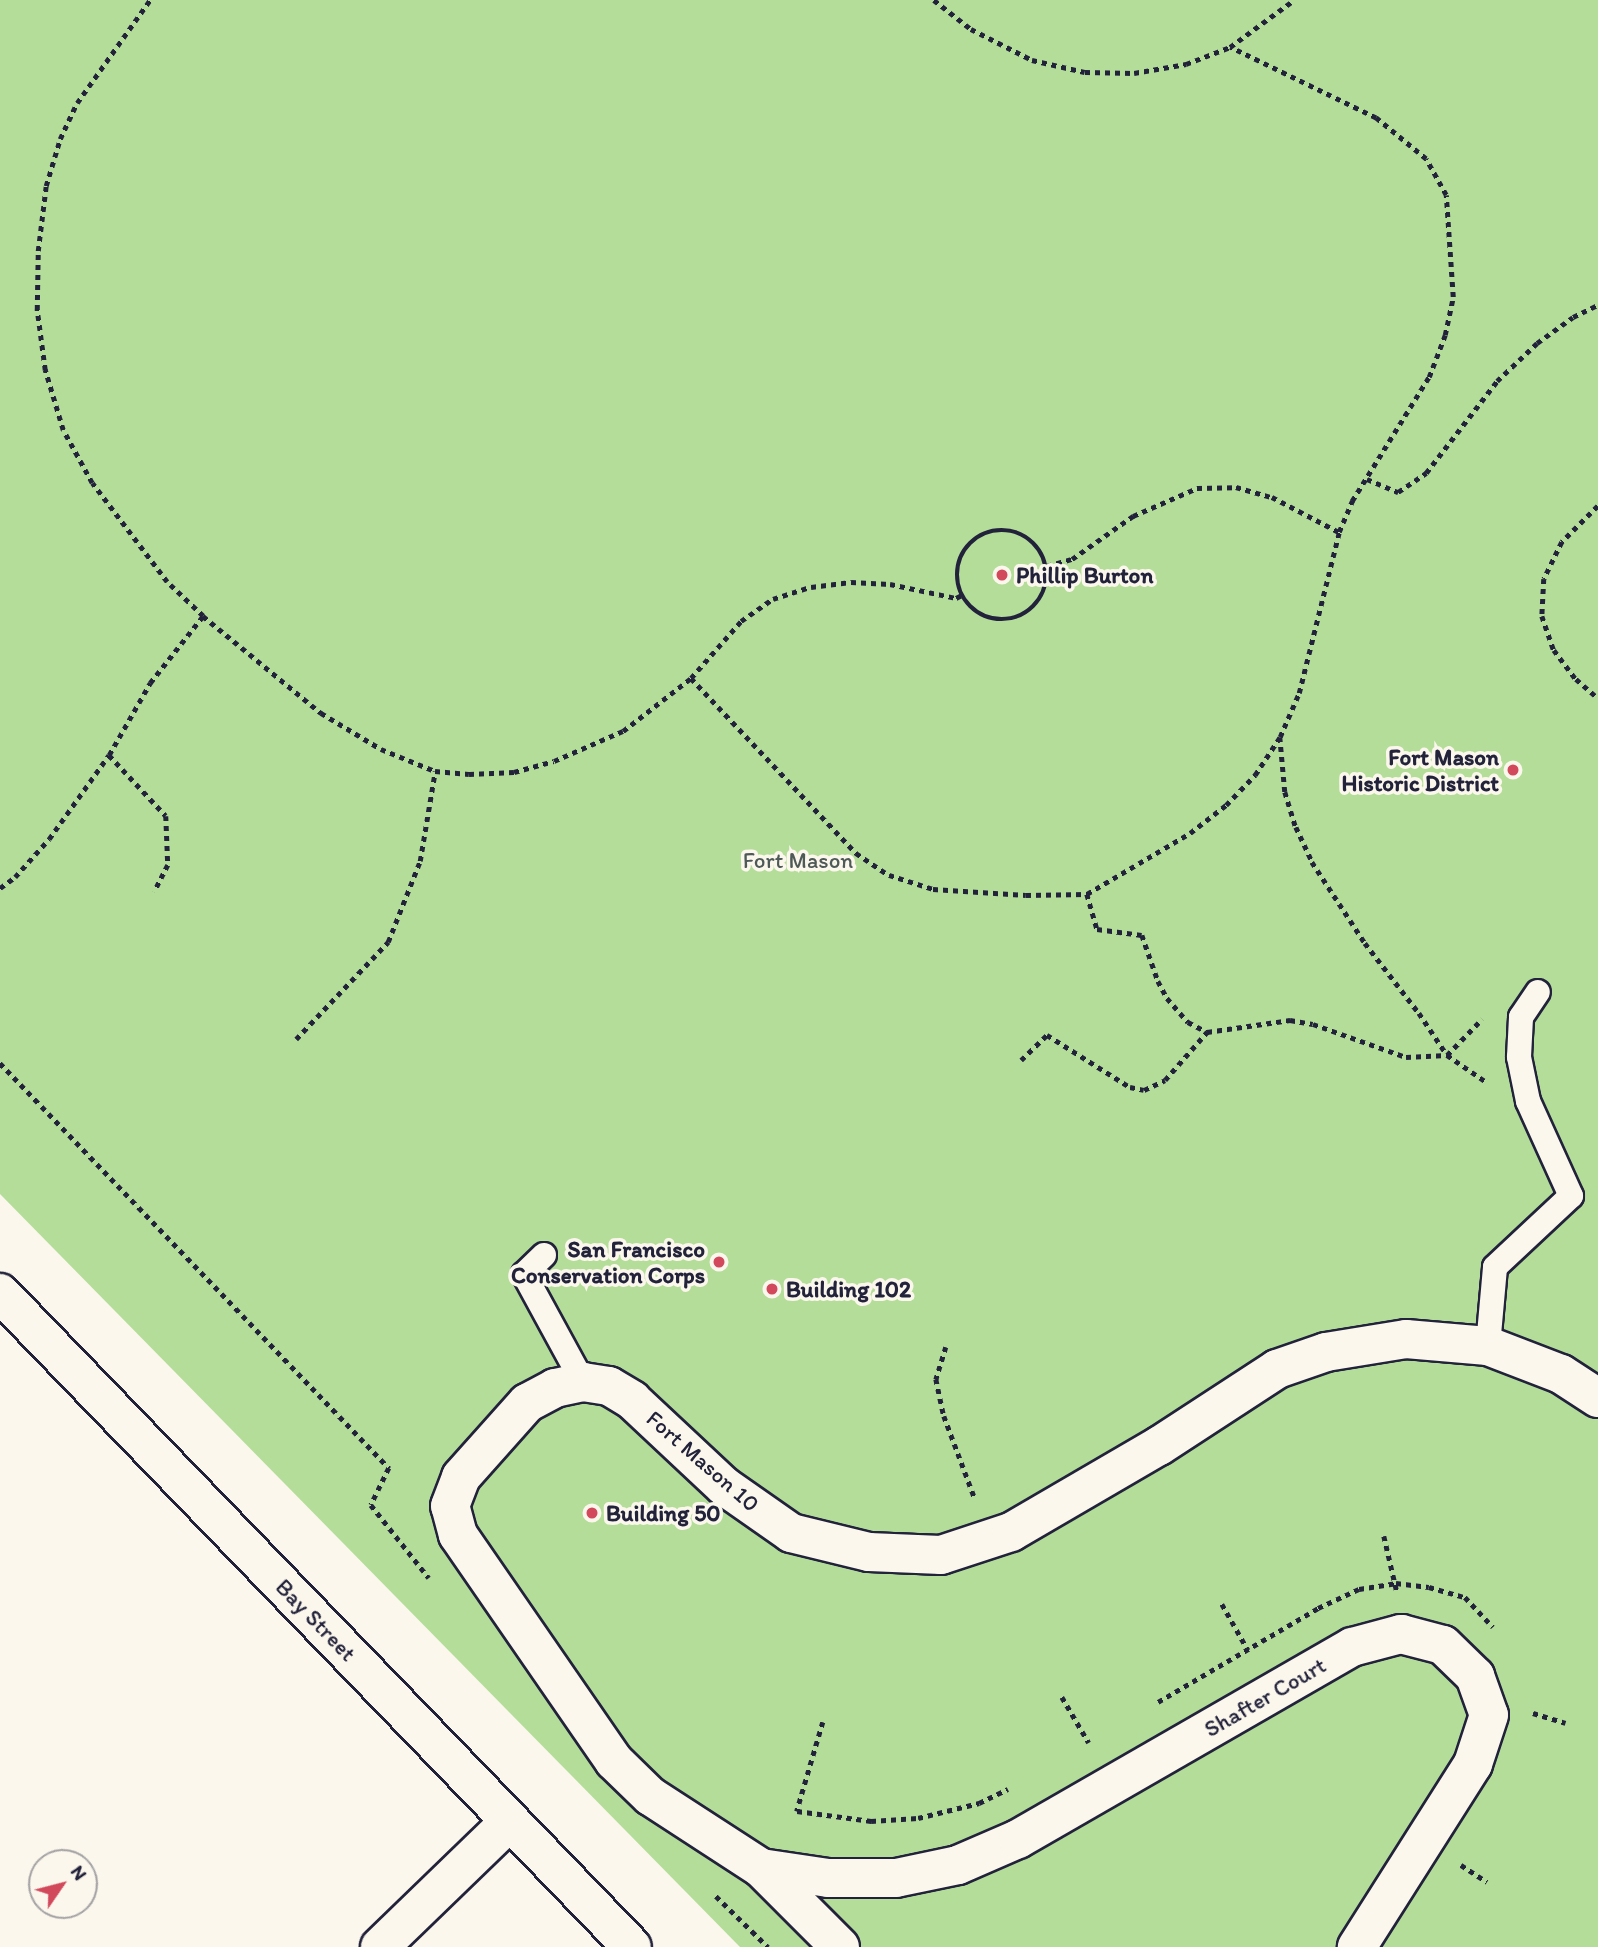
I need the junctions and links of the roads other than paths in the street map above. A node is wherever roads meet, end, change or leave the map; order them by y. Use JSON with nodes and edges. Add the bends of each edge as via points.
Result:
{"nodes":[{"id":1,"x":1538,"y":992,"type":"dead end"},
{"id":2,"x":544,"y":1255,"type":"dead end"},
{"id":3,"x":0,"y":1293,"type":"edge"},
{"id":4,"x":1488,"y":1346,"type":"junction"},
{"id":5,"x":583,"y":1382,"type":"junction"},
{"id":6,"x":1598,"y":1398,"type":"edge"},
{"id":7,"x":510,"y":1821,"type":"junction"},
{"id":8,"x":761,"y":1868,"type":"junction"},
{"id":9,"x":380,"y":1947,"type":"edge"},
{"id":10,"x":632,"y":1947,"type":"edge"},
{"id":11,"x":840,"y":1947,"type":"edge"},
{"id":12,"x":1357,"y":1947,"type":"edge"}],
"edges":[{"from":1,"to":4,"type":"lane","via":[[1521,1017],[1519,1057],[1528,1101],[1572,1196],[1495,1268]]},
{"from":2,"to":5,"type":"lane","via":[[524,1274]]},
{"from":3,"to":7,"type":"street","name":"Bay Street"},
{"from":4,"to":5,"type":"street","name":"Fort Mason 10","via":[[1406,1339],[1326,1352],[1277,1368],[1159,1446],[1011,1532],[941,1555],[869,1552],[791,1533],[724,1486],[632,1400],[609,1386]]},
{"from":4,"to":6,"type":"street","name":"Fort Mason 10","via":[[1561,1374]]},
{"from":5,"to":8,"type":"street","name":"Fort Mason 10","via":[[555,1388],[527,1403],[461,1477],[450,1506],[458,1535],[614,1761],[650,1796]]},
{"from":7,"to":9,"type":"street"},
{"from":7,"to":10,"type":"street","name":"Bay Street"},
{"from":8,"to":11,"type":"street"},
{"from":8,"to":12,"type":"street","name":"Shafter Court","via":[[828,1878],[896,1878],[958,1865],[1018,1839],[1352,1647],[1401,1634],[1443,1645],[1475,1676],[1489,1714],[1473,1764]]}]}
